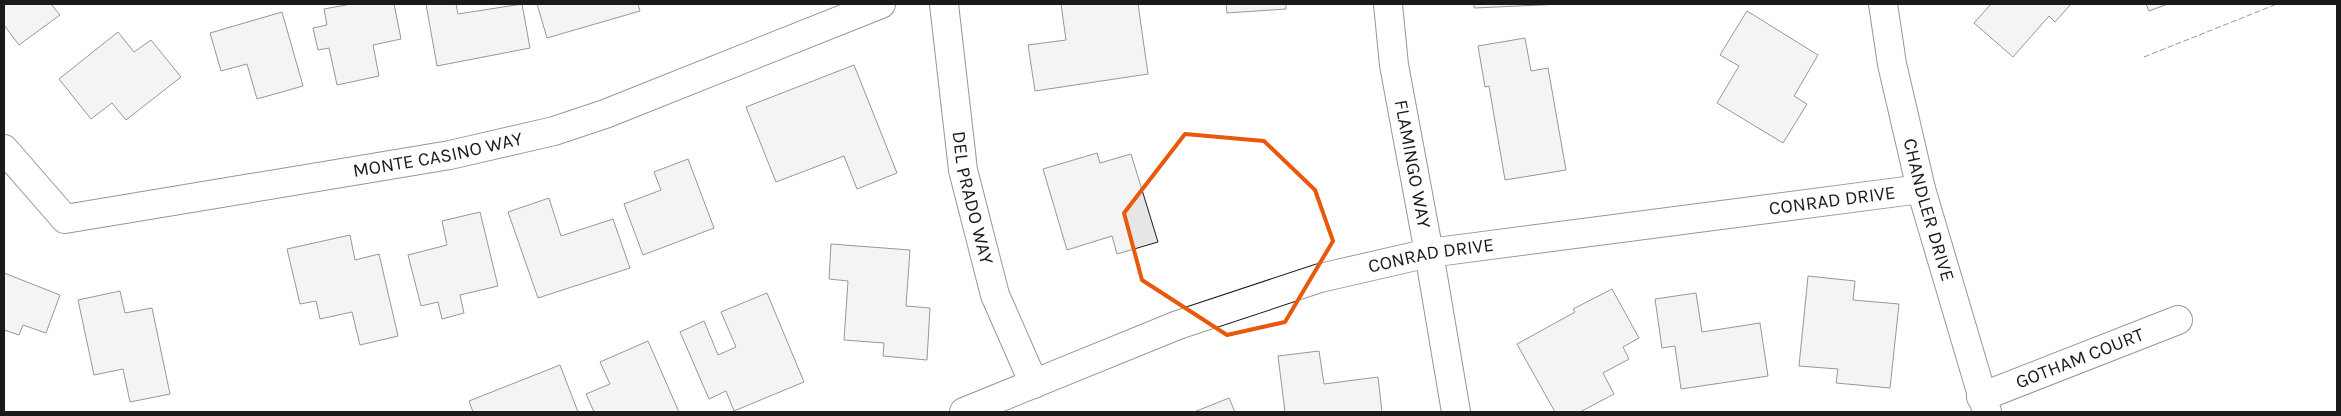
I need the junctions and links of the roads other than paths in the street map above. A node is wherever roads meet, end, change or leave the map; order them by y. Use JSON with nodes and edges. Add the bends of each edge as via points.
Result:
{"nodes":[{"id":1,"x":881,"y":4,"type":"edge"},
{"id":2,"x":944,"y":4,"type":"edge"},
{"id":3,"x":1388,"y":4,"type":"edge"},
{"id":4,"x":1883,"y":4,"type":"edge"},
{"id":5,"x":4,"y":149,"type":"edge"},
{"id":6,"x":1921,"y":189,"type":"junction"},
{"id":7,"x":1430,"y":253,"type":"junction"},
{"id":8,"x":2178,"y":320,"type":"dead end"},
{"id":9,"x":1034,"y":384,"type":"junction"},
{"id":10,"x":1984,"y":404,"type":"edge"},
{"id":11,"x":964,"y":412,"type":"edge"},
{"id":12,"x":1456,"y":412,"type":"edge"}],
"edges":[{"from":1,"to":5,"type":"street","name":"MONTE CASINO WAY","via":[[605,114],[554,131],[450,156],[65,218]]},
{"from":2,"to":9,"type":"street","name":"DEL PRADO WAY","via":[[964,170],[995,295]]},
{"from":3,"to":7,"type":"street","name":"FLAMINGO WAY","via":[[1394,65]]},
{"from":4,"to":6,"type":"street","name":"CHANDLER DRIVE","via":[[1892,64]]},
{"from":6,"to":7,"type":"street","name":"CONRAD DRIVE"},
{"from":6,"to":10,"type":"street","name":"CHANDLER DRIVE"},
{"from":7,"to":9,"type":"street","name":"CONRAD DRIVE","via":[[1320,278],[1188,322]]},
{"from":7,"to":12,"type":"street","name":"FLAMINGO WAY"},
{"from":8,"to":10,"type":"street","name":"GOTHAM COURT"},
{"from":9,"to":11,"type":"street","name":"CONRAD DRIVE"}]}
